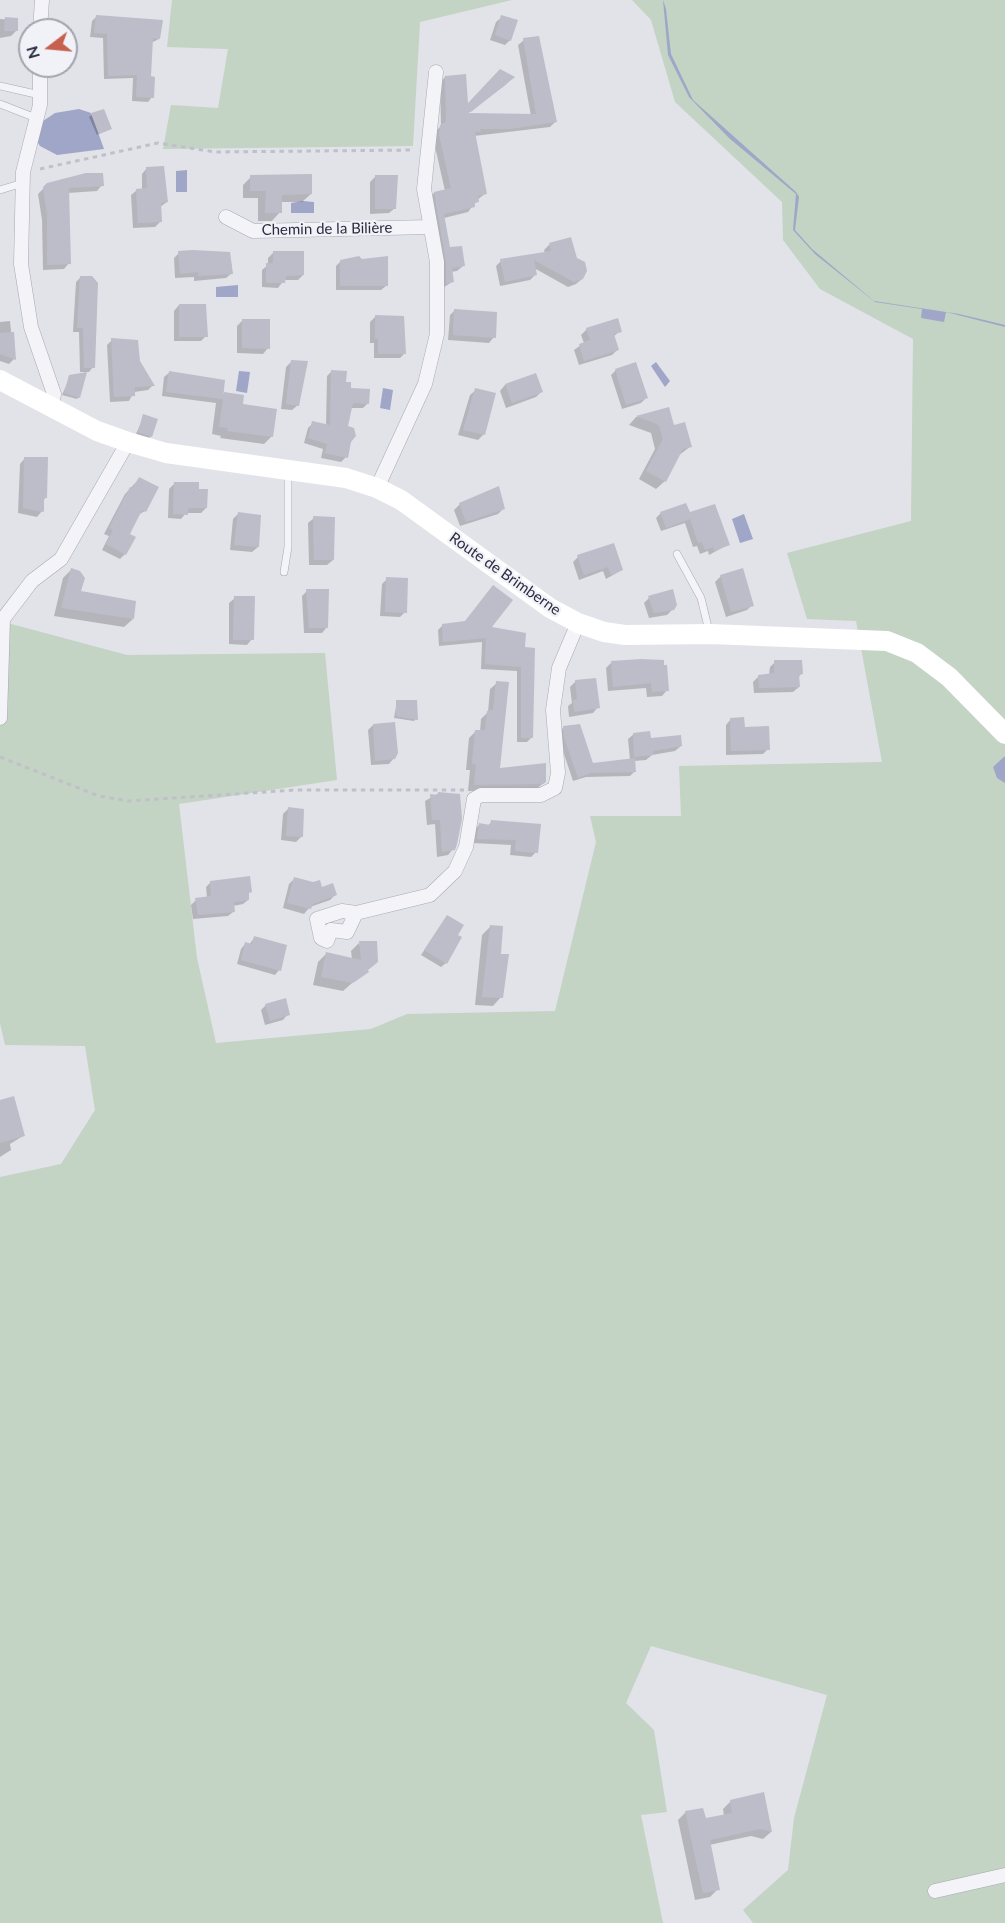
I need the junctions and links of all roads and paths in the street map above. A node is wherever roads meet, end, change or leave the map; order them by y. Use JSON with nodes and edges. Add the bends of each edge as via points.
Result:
{"nodes":[{"id":1,"x":42,"y":0,"type":"edge"},
{"id":2,"x":41,"y":18,"type":"edge"},
{"id":3,"x":436,"y":72,"type":"dead end"},
{"id":4,"x":40,"y":78,"type":"edge"},
{"id":5,"x":0,"y":87,"type":"edge"},
{"id":6,"x":40,"y":95,"type":"junction"},
{"id":7,"x":0,"y":104,"type":"edge"},
{"id":8,"x":36,"y":118,"type":"junction"},
{"id":9,"x":428,"y":149,"type":"junction"},
{"id":10,"x":23,"y":178,"type":"junction"},
{"id":11,"x":0,"y":190,"type":"edge"},
{"id":12,"x":226,"y":217,"type":"dead end"},
{"id":13,"x":430,"y":227,"type":"junction"},
{"id":14,"x":0,"y":380,"type":"edge"},
{"id":15,"x":52,"y":406,"type":"junction"},
{"id":16,"x":128,"y":442,"type":"junction"},
{"id":17,"x":288,"y":470,"type":"junction"},
{"id":18,"x":378,"y":488,"type":"junction"},
{"id":19,"x":676,"y":554,"type":"dead end"},
{"id":20,"x":284,"y":572,"type":"dead end"},
{"id":21,"x":578,"y":623,"type":"junction"},
{"id":22,"x":710,"y":634,"type":"junction"},
{"id":23,"x":0,"y":718,"type":"edge"},
{"id":24,"x":1005,"y":734,"type":"edge"},
{"id":25,"x":0,"y":757,"type":"edge"},
{"id":26,"x":468,"y":790,"type":"dead end"},
{"id":27,"x":356,"y":913,"type":"dead end"},
{"id":28,"x":1005,"y":1875,"type":"edge"},
{"id":29,"x":935,"y":1891,"type":"dead end"}],
"edges":[{"from":1,"to":2,"type":"street"},
{"from":3,"to":9,"type":"street"},
{"from":4,"to":6,"type":"street"},
{"from":5,"to":6,"type":"lane"},
{"from":6,"to":8,"type":"street"},
{"from":7,"to":8,"type":"lane"},
{"from":8,"to":10,"type":"street"},
{"from":9,"to":10,"type":"path","via":[[215,152],[158,143]]},
{"from":9,"to":13,"type":"street","via":[[424,189]]},
{"from":10,"to":11,"type":"lane"},
{"from":10,"to":15,"type":"street","via":[[21,264],[31,327],[54,394]]},
{"from":12,"to":13,"type":"street","name":"Chemin de la Bilière","via":[[253,231]]},
{"from":13,"to":18,"type":"street","via":[[437,262],[437,334],[425,384]]},
{"from":14,"to":15,"type":"street","name":"Route de Brimberne"},
{"from":15,"to":16,"type":"street","name":"Route de Brimberne","via":[[97,431]]},
{"from":16,"to":17,"type":"street","name":"Route de Brimberne","via":[[166,453]]},
{"from":16,"to":23,"type":"street","via":[[61,559],[32,581],[3,619]]},
{"from":17,"to":18,"type":"street","name":"Route de Brimberne","via":[[346,478]]},
{"from":17,"to":20,"type":"lane","via":[[288,547]]},
{"from":18,"to":21,"type":"street","name":"Route de Brimberne","via":[[401,500],[550,608]]},
{"from":19,"to":22,"type":"lane","via":[[701,598]]},
{"from":21,"to":22,"type":"street","name":"Route de Brimberne","via":[[625,635]]},
{"from":21,"to":27,"type":"street","via":[[559,668],[553,710],[558,773],[555,788],[541,795],[481,795],[474,799],[466,848],[455,872],[430,895]]},
{"from":22,"to":24,"type":"street","name":"Route de Brimberne","via":[[887,641],[917,653],[949,677]]},
{"from":25,"to":26,"type":"path","via":[[99,796],[128,801],[295,790]]},
{"from":28,"to":29,"type":"street"}]}
